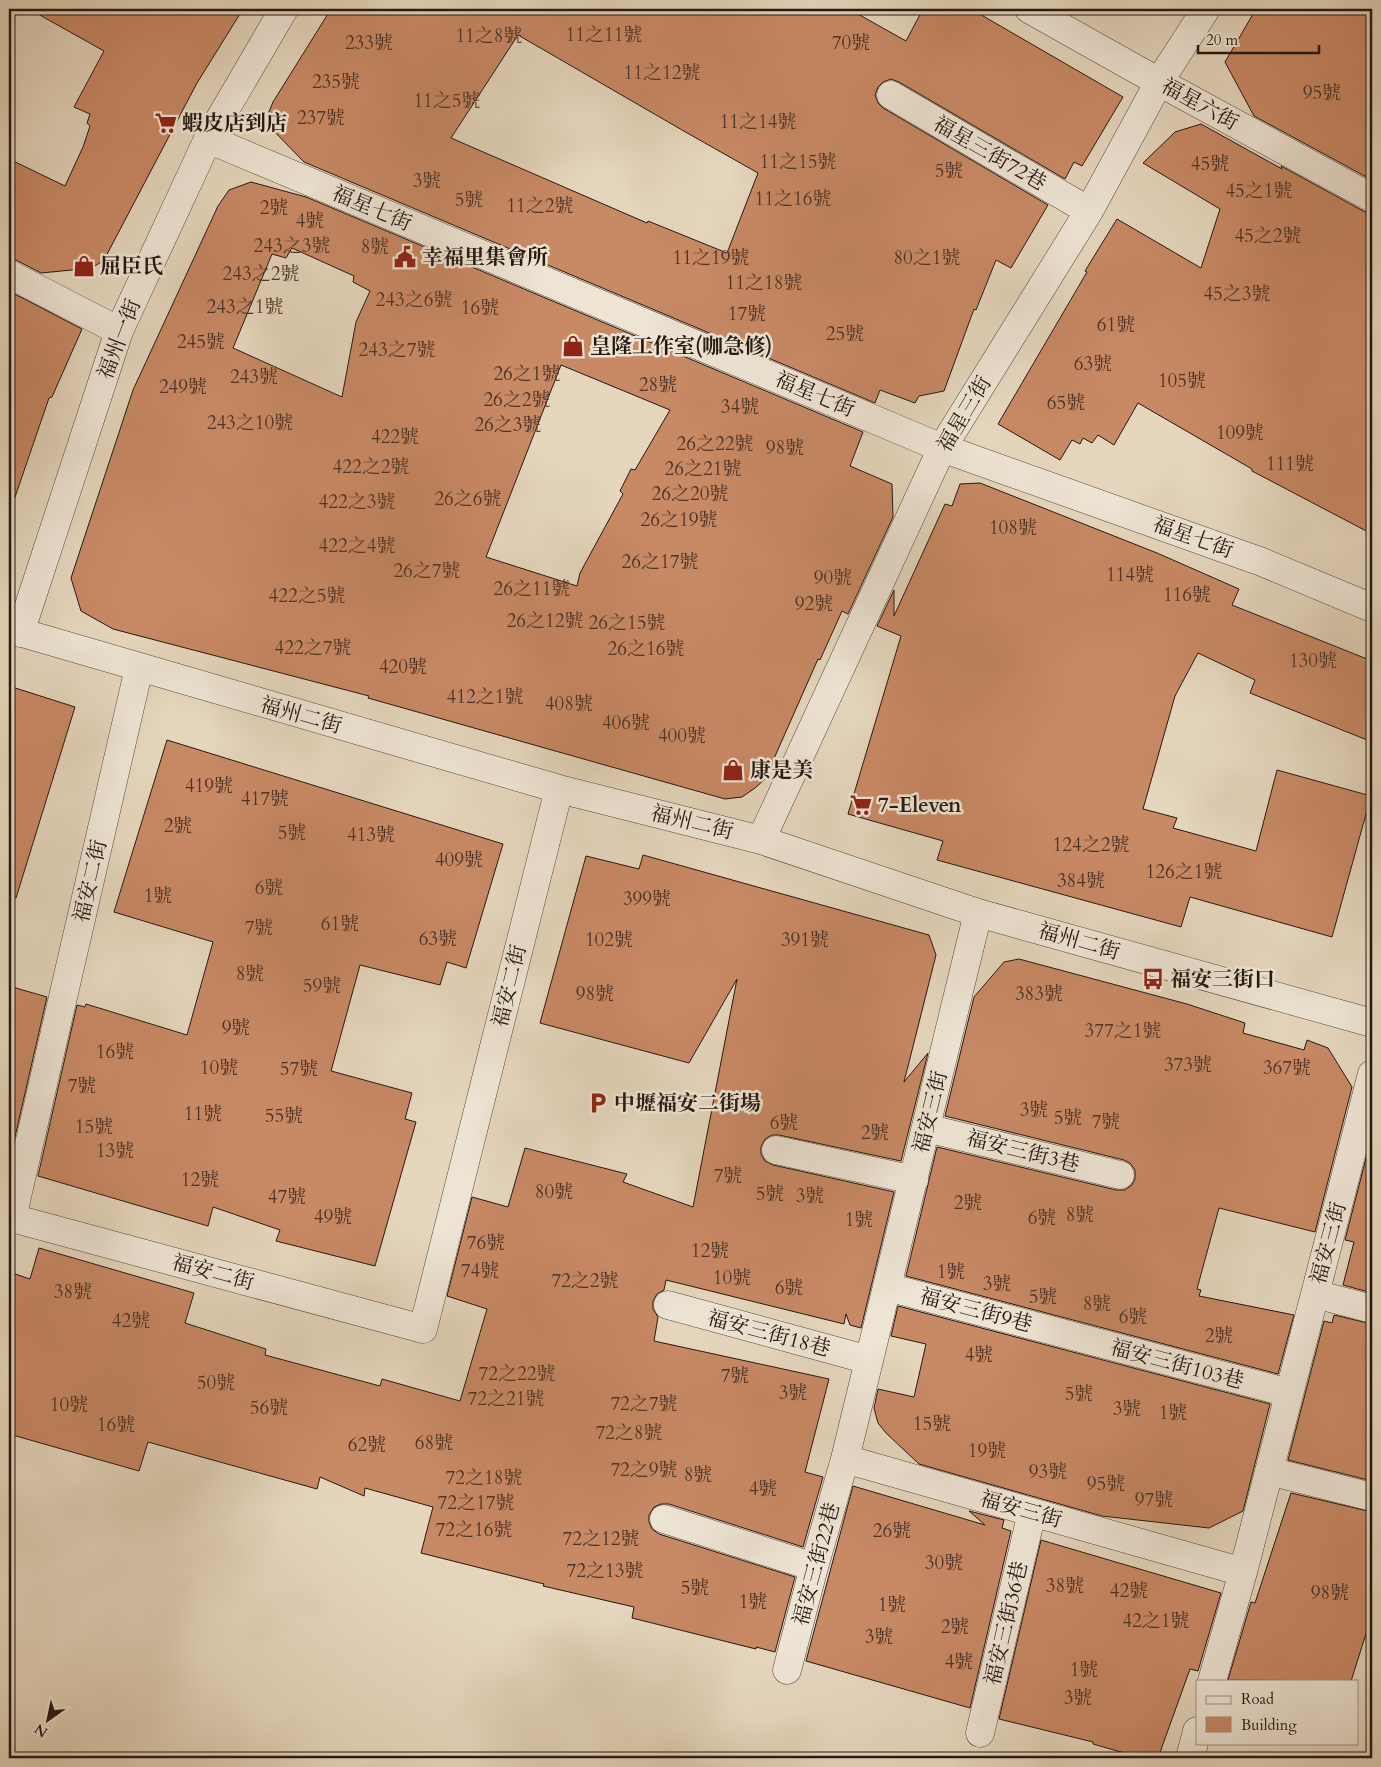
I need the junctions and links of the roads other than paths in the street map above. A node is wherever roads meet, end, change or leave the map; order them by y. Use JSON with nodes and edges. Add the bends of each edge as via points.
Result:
{"nodes":[{"id":1,"x":284,"y":9,"type":"edge"},
{"id":2,"x":1029,"y":9,"type":"edge"},
{"id":3,"x":1206,"y":9,"type":"edge"},
{"id":4,"x":1159,"y":82,"type":"junction"},
{"id":5,"x":891,"y":94,"type":"dead end"},
{"id":6,"x":208,"y":139,"type":"junction"},
{"id":7,"x":1372,"y":198,"type":"edge"},
{"id":8,"x":1089,"y":211,"type":"junction"},
{"id":9,"x":9,"y":274,"type":"edge"},
{"id":10,"x":119,"y":331,"type":"junction"},
{"id":11,"x":942,"y":448,"type":"junction"},
{"id":12,"x":1372,"y":608,"type":"edge"},
{"id":13,"x":14,"y":631,"type":"edge"},
{"id":14,"x":138,"y":668,"type":"junction"},
{"id":15,"x":559,"y":789,"type":"junction"},
{"id":16,"x":762,"y":840,"type":"junction"},
{"id":17,"x":978,"y":913,"type":"junction"},
{"id":18,"x":1372,"y":1023,"type":"edge"},
{"id":19,"x":1372,"y":1074,"type":"edge"},
{"id":20,"x":926,"y":1128,"type":"junction"},
{"id":21,"x":776,"y":1150,"type":"dead end"},
{"id":22,"x":1120,"y":1175,"type":"dead end"},
{"id":23,"x":914,"y":1180,"type":"junction"},
{"id":24,"x":887,"y":1287,"type":"junction"},
{"id":25,"x":1315,"y":1294,"type":"junction"},
{"id":26,"x":668,"y":1305,"type":"dead end"},
{"id":27,"x":1372,"y":1309,"type":"edge"},
{"id":28,"x":1065,"y":1334,"type":"joint"},
{"id":29,"x":869,"y":1360,"type":"junction"},
{"id":30,"x":1289,"y":1393,"type":"junction"},
{"id":31,"x":845,"y":1459,"type":"junction"},
{"id":32,"x":1269,"y":1471,"type":"junction"},
{"id":33,"x":1372,"y":1497,"type":"edge"},
{"id":34,"x":1032,"y":1512,"type":"junction"},
{"id":35,"x":664,"y":1519,"type":"dead end"},
{"id":36,"x":814,"y":1567,"type":"junction"},
{"id":37,"x":1243,"y":1572,"type":"junction"},
{"id":38,"x":788,"y":1670,"type":"dead end"},
{"id":39,"x":1212,"y":1680,"type":"edge"},
{"id":40,"x":980,"y":1733,"type":"dead end"},
{"id":41,"x":1196,"y":1735,"type":"edge"},
{"id":42,"x":1190,"y":1758,"type":"edge"}],
"edges":[{"from":1,"to":6,"type":"street","name":"福州一街"},
{"from":2,"to":4,"type":"street","name":"福星六街"},
{"from":3,"to":4,"type":"street","name":"福星三街"},
{"from":4,"to":7,"type":"street","name":"福星六街"},
{"from":4,"to":8,"type":"street","name":"福星三街"},
{"from":5,"to":8,"type":"street","name":"福星三街72巷"},
{"from":6,"to":10,"type":"street","name":"福州一街"},
{"from":6,"to":11,"type":"street","name":"福星七街"},
{"from":8,"to":11,"type":"street","name":"福星三街"},
{"from":9,"to":10,"type":"street"},
{"from":10,"to":13,"type":"street","name":"福州一街"},
{"from":11,"to":12,"type":"street","name":"福星七街","via":[[1262,562]]},
{"from":11,"to":16,"type":"street","name":"福星三街"},
{"from":13,"to":14,"type":"street","name":"福州二街"},
{"from":14,"to":15,"type":"street","name":"福州二街"},
{"from":14,"to":15,"type":"street","name":"福安二街","via":[[12,1218],[422,1329]]},
{"from":15,"to":16,"type":"street","name":"福州二街"},
{"from":16,"to":17,"type":"street","name":"福州二街"},
{"from":17,"to":18,"type":"street","name":"福州二街"},
{"from":17,"to":20,"type":"street","name":"福安三街"},
{"from":19,"to":25,"type":"street","name":"福安三街"},
{"from":20,"to":22,"type":"street","name":"福安三街3巷"},
{"from":20,"to":23,"type":"street","name":"福安三街"},
{"from":21,"to":23,"type":"street"},
{"from":23,"to":24,"type":"street","name":"福安三街"},
{"from":24,"to":28,"type":"street","name":"福安三街9巷"},
{"from":24,"to":29,"type":"street","name":"福安三街"},
{"from":25,"to":27,"type":"street"},
{"from":25,"to":30,"type":"street","name":"福安三街"},
{"from":26,"to":29,"type":"street","name":"福安三街18巷"},
{"from":28,"to":30,"type":"street","name":"福安三街103巷"},
{"from":29,"to":31,"type":"street","name":"福安三街"},
{"from":30,"to":32,"type":"street","name":"福安三街"},
{"from":31,"to":34,"type":"street","name":"福安三街"},
{"from":31,"to":36,"type":"street","name":"福安三街22巷"},
{"from":32,"to":33,"type":"street"},
{"from":32,"to":37,"type":"street","name":"福安三街"},
{"from":34,"to":37,"type":"street","name":"福安三街"},
{"from":34,"to":40,"type":"street","name":"福安三街36巷"},
{"from":35,"to":36,"type":"street"},
{"from":36,"to":38,"type":"street","name":"福安三街22巷"},
{"from":37,"to":39,"type":"street"},
{"from":41,"to":42,"type":"street"}]}
